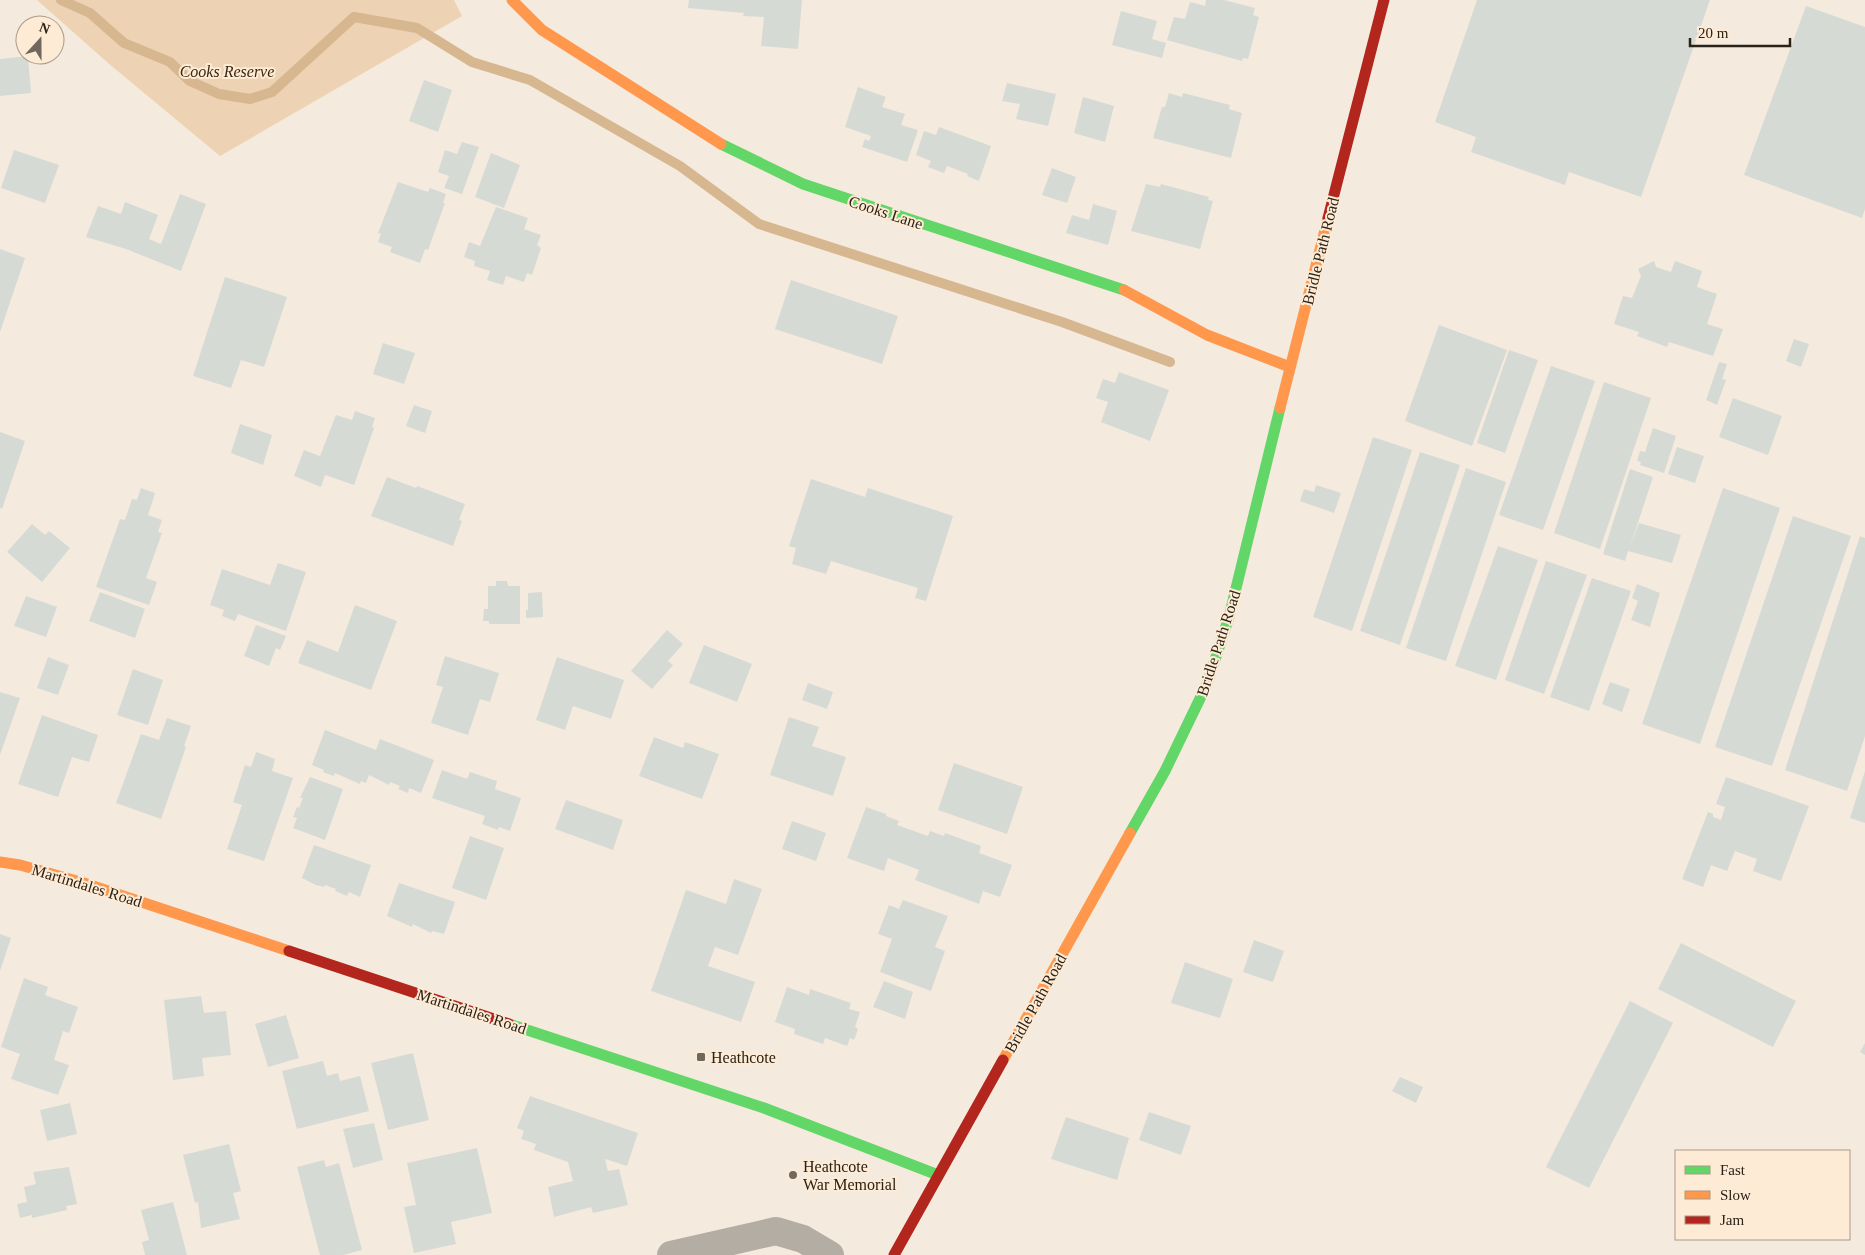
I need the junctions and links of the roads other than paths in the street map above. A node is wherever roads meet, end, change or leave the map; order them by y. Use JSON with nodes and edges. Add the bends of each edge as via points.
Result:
{"nodes":[{"id":1,"x":512,"y":0,"type":"edge"},
{"id":2,"x":1384,"y":0,"type":"edge"},
{"id":3,"x":1290,"y":367,"type":"junction"},
{"id":4,"x":0,"y":862,"type":"edge"},
{"id":5,"x":938,"y":1175,"type":"junction"},
{"id":6,"x":670,"y":1255,"type":"edge"},
{"id":7,"x":830,"y":1255,"type":"edge"},
{"id":8,"x":894,"y":1255,"type":"edge"}],
"edges":[{"from":1,"to":3,"type":"street","name":"Cooks Lane","via":[[542,30],[710,139],[803,184],[1129,292],[1216,341]]},
{"from":2,"to":3,"type":"street","name":"Bridle Path Road"},
{"from":3,"to":5,"type":"street","name":"Bridle Path Road","via":[[1229,617],[1208,684],[1165,771]]},
{"from":4,"to":5,"type":"street","name":"Martindales Road","via":[[84,883],[764,1108]]},
{"from":5,"to":8,"type":"street","name":"Bridle Path Road"},
{"from":6,"to":7,"type":"street","via":[[776,1231],[802,1239]]}]}
